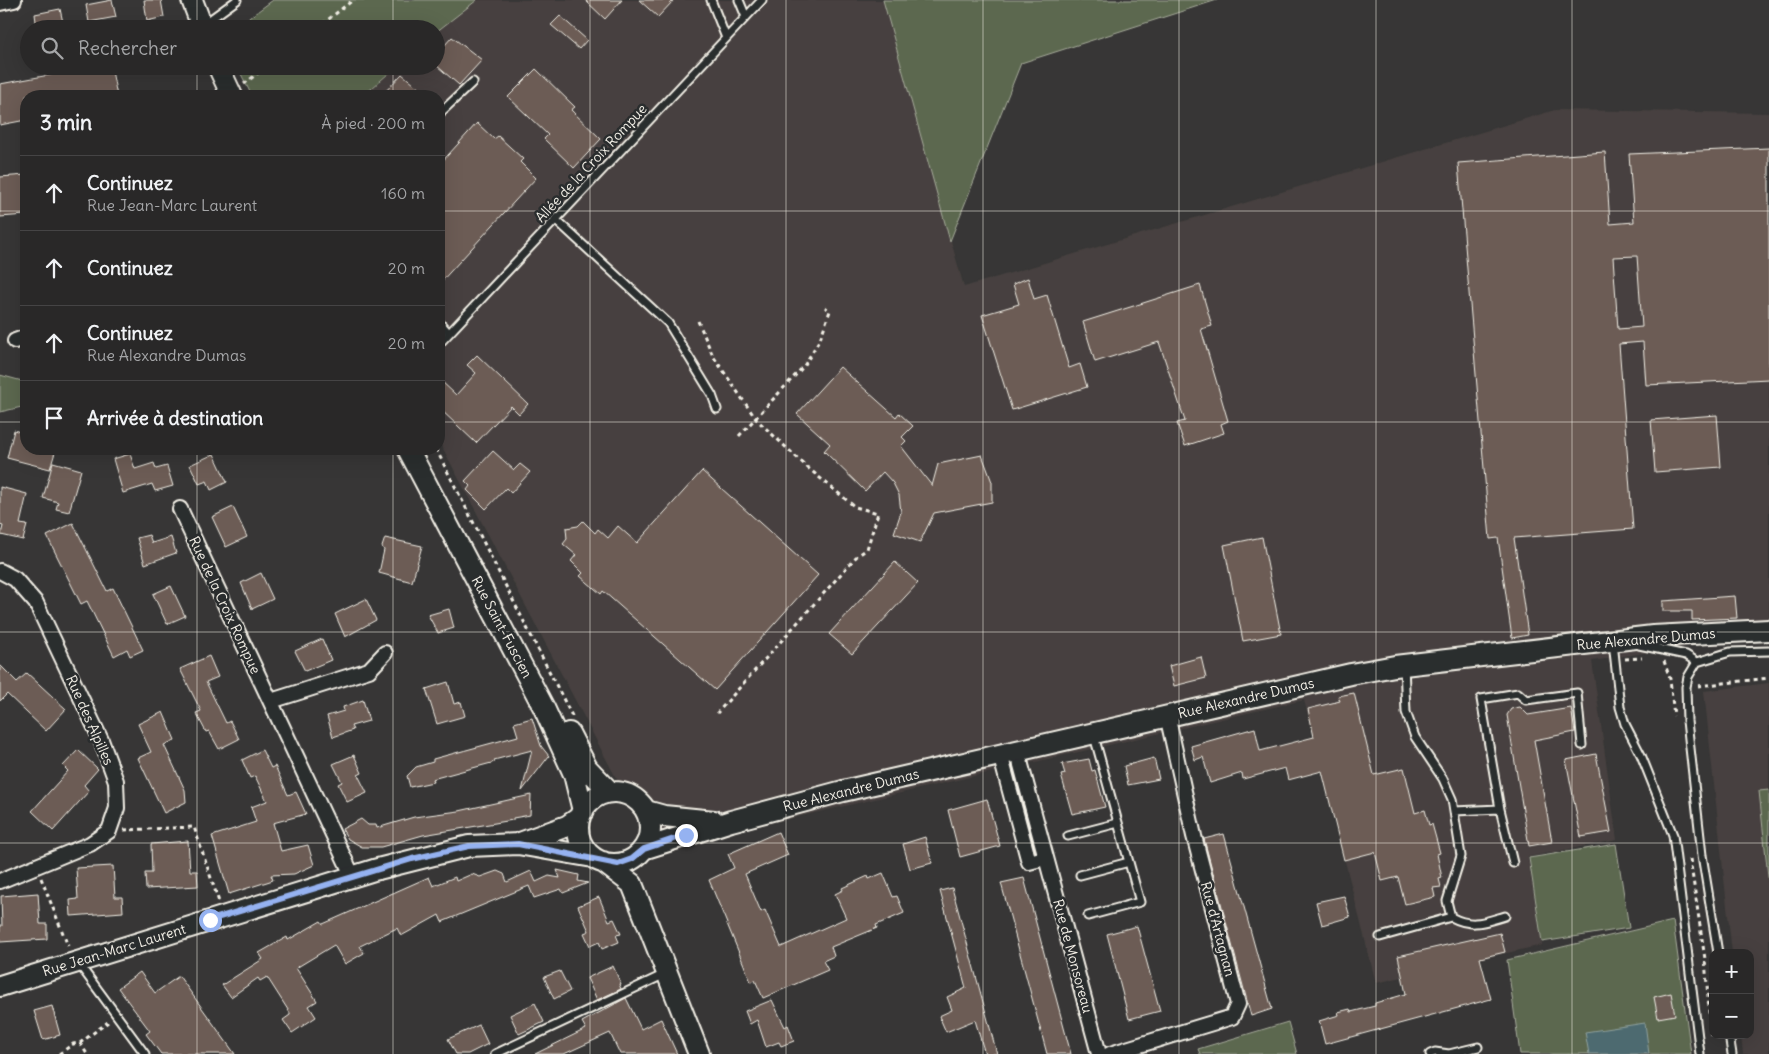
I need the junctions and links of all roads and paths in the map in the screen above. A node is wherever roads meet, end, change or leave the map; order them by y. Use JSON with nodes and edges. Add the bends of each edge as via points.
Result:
{"nodes":[{"id":1,"x":14,"y":0,"type":"edge"},
{"id":2,"x":192,"y":0,"type":"edge"},
{"id":3,"x":237,"y":0,"type":"edge"},
{"id":4,"x":353,"y":0,"type":"edge"},
{"id":5,"x":711,"y":0,"type":"edge"},
{"id":6,"x":739,"y":0,"type":"edge"},
{"id":7,"x":762,"y":0,"type":"edge"},
{"id":8,"x":0,"y":3,"type":"edge"},
{"id":9,"x":746,"y":18,"type":"junction"},
{"id":10,"x":199,"y":20,"type":"edge"},
{"id":11,"x":211,"y":20,"type":"edge"},
{"id":12,"x":327,"y":20,"type":"edge"},
{"id":13,"x":726,"y":38,"type":"junction"},
{"id":14,"x":226,"y":75,"type":"edge"},
{"id":15,"x":256,"y":75,"type":"edge"},
{"id":16,"x":473,"y":82,"type":"dead end"},
{"id":17,"x":238,"y":90,"type":"edge"},
{"id":18,"x":445,"y":108,"type":"edge"},
{"id":19,"x":555,"y":219,"type":"junction"},
{"id":20,"x":825,"y":307,"type":"dead end"},
{"id":21,"x":698,"y":322,"type":"dead end"},
{"id":22,"x":445,"y":329,"type":"edge"},
{"id":23,"x":449,"y":333,"type":"junction"},
{"id":24,"x":445,"y":337,"type":"edge"},
{"id":25,"x":717,"y":409,"type":"dead end"},
{"id":26,"x":756,"y":419,"type":"junction"},
{"id":27,"x":739,"y":436,"type":"dead end"},
{"id":28,"x":411,"y":455,"type":"edge"},
{"id":29,"x":425,"y":455,"type":"edge"},
{"id":30,"x":439,"y":455,"type":"edge"},
{"id":31,"x":180,"y":509,"type":"dead end"},
{"id":32,"x":0,"y":571,"type":"edge"},
{"id":33,"x":1769,"y":630,"type":"edge"},
{"id":34,"x":1614,"y":650,"type":"junction"},
{"id":35,"x":1769,"y":651,"type":"edge"},
{"id":36,"x":385,"y":653,"type":"dead end"},
{"id":37,"x":1644,"y":658,"type":"dead end"},
{"id":38,"x":1662,"y":659,"type":"dead end"},
{"id":39,"x":1697,"y":662,"type":"junction"},
{"id":40,"x":1404,"y":665,"type":"junction"},
{"id":41,"x":1769,"y":678,"type":"edge"},
{"id":42,"x":1701,"y":685,"type":"dead end"},
{"id":43,"x":271,"y":701,"type":"junction"},
{"id":44,"x":717,"y":713,"type":"dead end"},
{"id":45,"x":1167,"y":715,"type":"junction"},
{"id":46,"x":1674,"y":722,"type":"dead end"},
{"id":47,"x":576,"y":724,"type":"dead end"},
{"id":48,"x":1091,"y":733,"type":"junction"},
{"id":49,"x":1582,"y":745,"type":"dead end"},
{"id":50,"x":1010,"y":752,"type":"junction"},
{"id":51,"x":610,"y":792,"type":"junction"},
{"id":52,"x":1500,"y":809,"type":"junction"},
{"id":53,"x":646,"y":811,"type":"junction"},
{"id":54,"x":1454,"y":811,"type":"junction"},
{"id":55,"x":582,"y":814,"type":"junction"},
{"id":56,"x":731,"y":821,"type":"junction"},
{"id":57,"x":1118,"y":823,"type":"junction"},
{"id":58,"x":109,"y":831,"type":"junction"},
{"id":59,"x":1068,"y":836,"type":"dead end"},
{"id":60,"x":518,"y":844,"type":"junction"},
{"id":61,"x":641,"y":852,"type":"junction"},
{"id":62,"x":1689,"y":856,"type":"dead end"},
{"id":63,"x":1045,"y":858,"type":"junction"},
{"id":64,"x":598,"y":860,"type":"junction"},
{"id":65,"x":1129,"y":862,"type":"junction"},
{"id":66,"x":1513,"y":863,"type":"dead end"},
{"id":67,"x":36,"y":865,"type":"junction"},
{"id":68,"x":1080,"y":875,"type":"dead end"},
{"id":69,"x":354,"y":876,"type":"junction"},
{"id":70,"x":0,"y":881,"type":"edge"},
{"id":71,"x":632,"y":884,"type":"junction"},
{"id":72,"x":224,"y":916,"type":"junction"},
{"id":73,"x":1088,"y":916,"type":"dead end"},
{"id":74,"x":1505,"y":916,"type":"dead end"},
{"id":75,"x":1451,"y":917,"type":"junction"},
{"id":76,"x":1380,"y":937,"type":"dead end"},
{"id":77,"x":1717,"y":949,"type":"edge"},
{"id":78,"x":77,"y":962,"type":"junction"},
{"id":79,"x":667,"y":973,"type":"junction"},
{"id":80,"x":0,"y":986,"type":"edge"},
{"id":81,"x":117,"y":1015,"type":"junction"},
{"id":82,"x":1730,"y":1039,"type":"edge"},
{"id":83,"x":80,"y":1043,"type":"junction"},
{"id":84,"x":1712,"y":1046,"type":"dead end"},
{"id":85,"x":1478,"y":1047,"type":"dead end"},
{"id":86,"x":60,"y":1054,"type":"edge"},
{"id":87,"x":87,"y":1054,"type":"edge"},
{"id":88,"x":145,"y":1054,"type":"edge"},
{"id":89,"x":495,"y":1054,"type":"edge"},
{"id":90,"x":699,"y":1054,"type":"edge"},
{"id":91,"x":1099,"y":1054,"type":"edge"},
{"id":92,"x":1110,"y":1054,"type":"edge"},
{"id":93,"x":1430,"y":1054,"type":"edge"},
{"id":94,"x":1449,"y":1054,"type":"edge"},
{"id":95,"x":1700,"y":1054,"type":"edge"},
{"id":96,"x":1732,"y":1054,"type":"edge"}],
"edges":[{"from":1,"to":8,"type":"street"},
{"from":2,"to":10,"type":"street"},
{"from":3,"to":11,"type":"lane"},
{"from":4,"to":12,"type":"path"},
{"from":5,"to":13,"type":"lane"},
{"from":6,"to":9,"type":"lane"},
{"from":7,"to":9,"type":"lane","name":"Allée de la Croix Rompue"},
{"from":9,"to":13,"type":"lane","name":"Allée de la Croix Rompue"},
{"from":13,"to":19,"type":"lane","name":"Allée de la Croix Rompue"},
{"from":14,"to":17,"type":"street"},
{"from":15,"to":17,"type":"path"},
{"from":16,"to":18,"type":"lane"},
{"from":19,"to":23,"type":"lane","name":"Allée de la Croix Rompue"},
{"from":19,"to":25,"type":"lane","via":[[668,324],[712,395]]},
{"from":20,"to":26,"type":"path","via":[[830,311],[823,332],[804,366]]},
{"from":21,"to":26,"type":"path","via":[[713,356]]},
{"from":22,"to":23,"type":"lane"},
{"from":23,"to":24,"type":"lane","name":"Allée de la Croix Rompue"},
{"from":26,"to":27,"type":"path"},
{"from":26,"to":44,"type":"path","via":[[855,506],[878,513],[867,549],[856,557]]},
{"from":28,"to":55,"type":"street","name":"Rue Saint-Fuscien","via":[[544,708],[574,774]]},
{"from":29,"to":51,"type":"street","name":"Rue Saint-Fuscien","via":[[587,768]]},
{"from":30,"to":47,"type":"path"},
{"from":31,"to":43,"type":"street","name":"Rue de la Croix Rompue"},
{"from":32,"to":58,"type":"street","name":"Rue des Alpilles","via":[[14,579],[36,603],[101,740],[116,781],[116,808]]},
{"from":33,"to":34,"type":"street","name":"Rue Alexandre Dumas","via":[[1675,634]]},
{"from":34,"to":37,"type":"path"},
{"from":34,"to":39,"type":"lane","via":[[1686,655]]},
{"from":34,"to":40,"type":"street","name":"Rue Alexandre Dumas"},
{"from":34,"to":95,"type":"lane","via":[[1625,724],[1673,835]]},
{"from":35,"to":39,"type":"lane","via":[[1730,652]]},
{"from":36,"to":43,"type":"street","via":[[369,670]]},
{"from":38,"to":46,"type":"path","via":[[1670,679]]},
{"from":39,"to":77,"type":"lane","via":[[1686,687],[1687,721],[1702,855]]},
{"from":40,"to":45,"type":"street","name":"Rue Alexandre Dumas"},
{"from":40,"to":54,"type":"lane","via":[[1406,712],[1415,737],[1444,779]]},
{"from":41,"to":42,"type":"path"},
{"from":43,"to":69,"type":"street","name":"Rue de la Croix Rompue"},
{"from":45,"to":48,"type":"street","name":"Rue Alexandre Dumas"},
{"from":45,"to":92,"type":"street","name":"Rue d'Artagnan","via":[[1194,836],[1238,1004],[1232,1017]]},
{"from":48,"to":50,"type":"street","name":"Rue Alexandre Dumas"},
{"from":48,"to":57,"type":"lane"},
{"from":49,"to":52,"type":"lane","via":[[1577,694],[1526,700],[1518,693],[1481,698]]},
{"from":50,"to":56,"type":"street","name":"Rue Alexandre Dumas"},
{"from":50,"to":63,"type":"street","name":"Rue de Monsoreau"},
{"from":50,"to":63,"type":"street","via":[[1029,862]]},
{"from":51,"to":53,"type":"street","via":[[627,795]]},
{"from":51,"to":55,"type":"street","via":[[594,798]]},
{"from":52,"to":54,"type":"lane"},
{"from":52,"to":66,"type":"lane"},
{"from":53,"to":56,"type":"street","name":"Rue Alexandre Dumas","via":[[684,819]]},
{"from":53,"to":61,"type":"street","via":[[650,834]]},
{"from":54,"to":75,"type":"lane","via":[[1461,856],[1447,901]]},
{"from":55,"to":60,"type":"street","name":"Rue Jean-Marc Laurent","via":[[567,826]]},
{"from":55,"to":64,"type":"street","via":[[580,839]]},
{"from":56,"to":61,"type":"street","name":"Rue Alexandre Dumas"},
{"from":57,"to":59,"type":"lane"},
{"from":57,"to":65,"type":"lane"},
{"from":58,"to":67,"type":"street","via":[[90,844]]},
{"from":58,"to":72,"type":"path","via":[[194,827]]},
{"from":60,"to":64,"type":"street","name":"Rue Jean-Marc Laurent"},
{"from":60,"to":69,"type":"street","name":"Rue Jean-Marc Laurent","via":[[469,846]]},
{"from":61,"to":64,"type":"street","via":[[625,862]]},
{"from":61,"to":71,"type":"street"},
{"from":62,"to":84,"type":"path","via":[[1704,959]]},
{"from":63,"to":91,"type":"street","name":"Rue de Monsoreau"},
{"from":64,"to":71,"type":"street"},
{"from":65,"to":68,"type":"lane"},
{"from":65,"to":73,"type":"lane","via":[[1140,902]]},
{"from":67,"to":70,"type":"street"},
{"from":67,"to":78,"type":"path","via":[[65,941]]},
{"from":69,"to":72,"type":"street","name":"Rue Jean-Marc Laurent"},
{"from":71,"to":79,"type":"street"},
{"from":72,"to":78,"type":"street","name":"Rue Jean-Marc Laurent"},
{"from":74,"to":75,"type":"lane","via":[[1473,924],[1464,924]]},
{"from":75,"to":76,"type":"lane"},
{"from":78,"to":80,"type":"street","name":"Rue Jean-Marc Laurent"},
{"from":78,"to":81,"type":"lane"},
{"from":79,"to":89,"type":"lane"},
{"from":79,"to":90,"type":"street"},
{"from":81,"to":83,"type":"path"},
{"from":81,"to":88,"type":"lane"},
{"from":82,"to":96,"type":"lane"},
{"from":83,"to":86,"type":"path"},
{"from":83,"to":87,"type":"path"},
{"from":85,"to":94,"type":"lane"},
{"from":93,"to":94,"type":"lane"}]}
